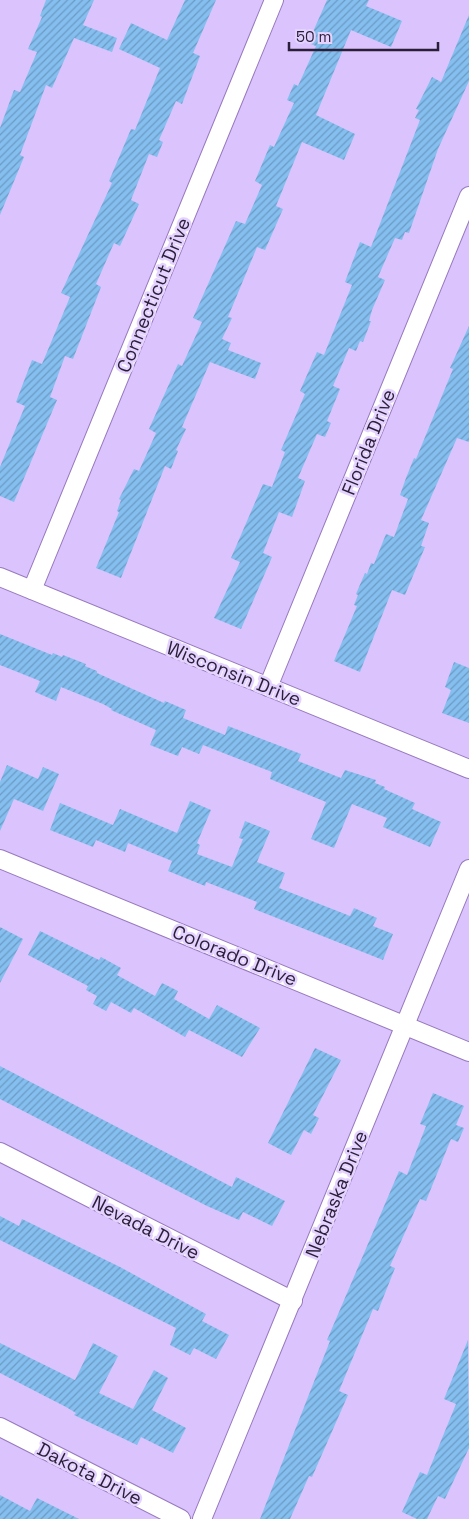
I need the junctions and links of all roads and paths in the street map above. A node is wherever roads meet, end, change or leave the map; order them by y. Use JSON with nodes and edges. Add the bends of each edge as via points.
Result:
{"nodes":[{"id":1,"x":274,"y":0,"type":"edge"},
{"id":2,"x":469,"y":196,"type":"edge"},
{"id":3,"x":0,"y":578,"type":"edge"},
{"id":4,"x":32,"y":590,"type":"junction"},
{"id":5,"x":268,"y":687,"type":"junction"},
{"id":6,"x":469,"y":769,"type":"edge"},
{"id":7,"x":0,"y":859,"type":"edge"},
{"id":8,"x":469,"y":869,"type":"edge"},
{"id":9,"x":405,"y":1025,"type":"junction"},
{"id":10,"x":469,"y":1052,"type":"edge"},
{"id":11,"x":0,"y":1152,"type":"edge"},
{"id":12,"x":293,"y":1301,"type":"junction"},
{"id":13,"x":0,"y":1427,"type":"edge"},
{"id":14,"x":181,"y":1519,"type":"edge"},
{"id":15,"x":202,"y":1519,"type":"edge"}],
"edges":[{"from":1,"to":4,"type":"street","name":"Connecticut Drive"},
{"from":2,"to":5,"type":"street","name":"Florida Drive"},
{"from":3,"to":4,"type":"street","name":"Wisconsin Drive"},
{"from":4,"to":5,"type":"street","name":"Wisconsin Drive"},
{"from":5,"to":6,"type":"street","name":"Wisconsin Drive"},
{"from":7,"to":9,"type":"street","name":"Colorado Drive"},
{"from":8,"to":9,"type":"street","name":"Nebraska Drive"},
{"from":9,"to":10,"type":"street","name":"Colorado Drive"},
{"from":9,"to":12,"type":"street","name":"Nebraska Drive"},
{"from":11,"to":12,"type":"street","name":"Nevada Drive"},
{"from":12,"to":15,"type":"street","name":"Nebraska Drive"},
{"from":13,"to":14,"type":"street","name":"Dakota Drive"}]}
